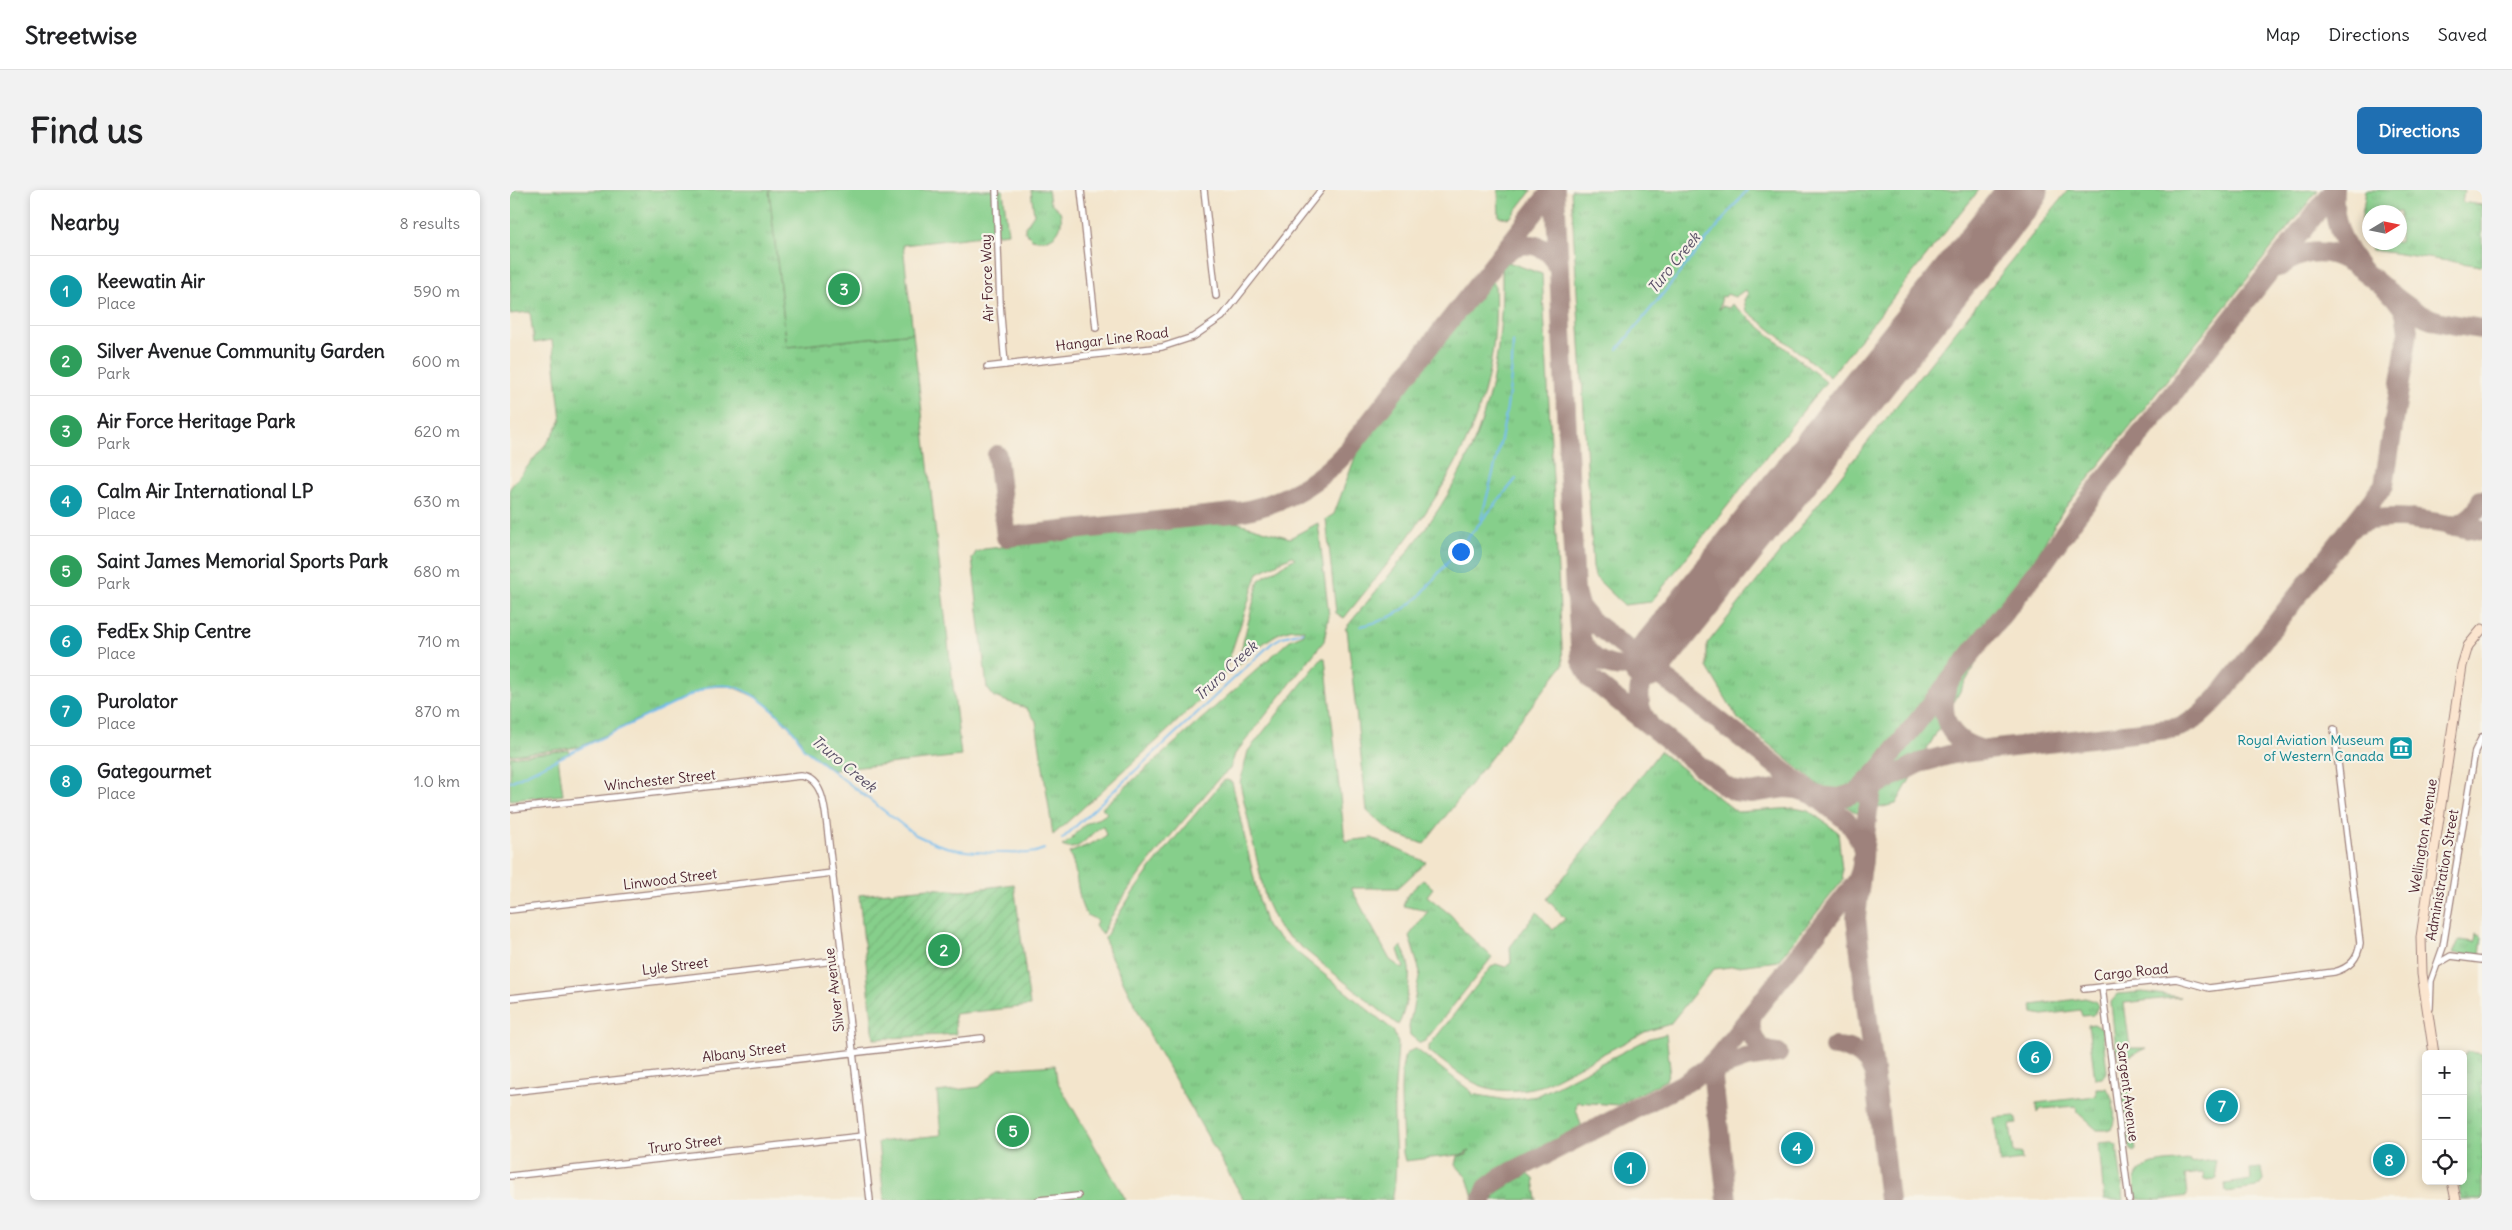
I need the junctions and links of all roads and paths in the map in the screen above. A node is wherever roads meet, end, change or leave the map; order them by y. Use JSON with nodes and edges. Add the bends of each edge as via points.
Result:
{"nodes":[{"id":1,"x":996,"y":190,"type":"edge"},
{"id":2,"x":1080,"y":190,"type":"edge"},
{"id":3,"x":1204,"y":190,"type":"edge"},
{"id":4,"x":1321,"y":190,"type":"edge"},
{"id":5,"x":1216,"y":296,"type":"dead end"},
{"id":6,"x":1096,"y":328,"type":"dead end"},
{"id":7,"x":1005,"y":365,"type":"junction"},
{"id":8,"x":987,"y":367,"type":"dead end"},
{"id":9,"x":2482,"y":629,"type":"edge"},
{"id":10,"x":2334,"y":728,"type":"dead end"},
{"id":11,"x":2482,"y":737,"type":"edge"},
{"id":12,"x":812,"y":780,"type":"joint"},
{"id":13,"x":510,"y":809,"type":"edge"},
{"id":14,"x":833,"y":873,"type":"junction"},
{"id":15,"x":510,"y":910,"type":"edge"},
{"id":16,"x":843,"y":960,"type":"junction"},
{"id":17,"x":2482,"y":960,"type":"edge"},
{"id":18,"x":2438,"y":965,"type":"junction"},
{"id":19,"x":2102,"y":987,"type":"junction"},
{"id":20,"x":2084,"y":990,"type":"dead end"},
{"id":21,"x":510,"y":998,"type":"edge"},
{"id":22,"x":2430,"y":1018,"type":"junction"},
{"id":23,"x":982,"y":1038,"type":"dead end"},
{"id":24,"x":2434,"y":1050,"type":"edge"},
{"id":25,"x":854,"y":1052,"type":"junction"},
{"id":26,"x":510,"y":1092,"type":"edge"},
{"id":27,"x":863,"y":1136,"type":"junction"},
{"id":28,"x":510,"y":1176,"type":"edge"},
{"id":29,"x":2452,"y":1185,"type":"edge"},
{"id":30,"x":2452,"y":1185,"type":"edge"},
{"id":31,"x":1078,"y":1196,"type":"dead end"},
{"id":32,"x":870,"y":1200,"type":"edge"},
{"id":33,"x":1039,"y":1200,"type":"edge"},
{"id":34,"x":2129,"y":1200,"type":"edge"},
{"id":35,"x":2452,"y":1200,"type":"edge"},
{"id":36,"x":2456,"y":1200,"type":"edge"}],
"edges":[{"from":1,"to":7,"type":"street","name":"Air Force Way"},
{"from":2,"to":6,"type":"street"},
{"from":3,"to":5,"type":"street"},
{"from":4,"to":7,"type":"street","name":"Hangar Line Road","via":[[1228,310],[1200,333],[1162,347]]},
{"from":7,"to":8,"type":"street","name":"Hangar Line Road"},
{"from":9,"to":22,"type":"main road","name":"Wellington Avenue","via":[[2468,646],[2462,666],[2421,937],[2422,974]]},
{"from":10,"to":19,"type":"street","name":"Cargo Road","via":[[2360,937],[2356,959],[2334,972],[2209,988],[2176,979]]},
{"from":11,"to":18,"type":"street","name":"Administration Street","via":[[2475,751],[2458,866]]},
{"from":12,"to":13,"type":"street","name":"Winchester Street","via":[[801,776]]},
{"from":12,"to":14,"type":"street","name":"Silver Avenue","via":[[824,804]]},
{"from":14,"to":15,"type":"street","name":"Linwood Street"},
{"from":14,"to":16,"type":"street","name":"Silver Avenue"},
{"from":16,"to":21,"type":"street","name":"Lyle Street"},
{"from":16,"to":25,"type":"street","name":"Silver Avenue"},
{"from":17,"to":18,"type":"street","via":[[2451,956],[2443,958]]},
{"from":18,"to":22,"type":"street","name":"Administration Street","via":[[2430,981]]},
{"from":19,"to":20,"type":"street","name":"Cargo Road"},
{"from":19,"to":34,"type":"street","name":"Sargent Avenue"},
{"from":22,"to":24,"type":"main road","name":"Wellington Avenue"},
{"from":23,"to":25,"type":"street","name":"Albany Street"},
{"from":25,"to":26,"type":"street","name":"Albany Street"},
{"from":25,"to":27,"type":"street","name":"Silver Avenue"},
{"from":27,"to":28,"type":"street","name":"Truro Street"},
{"from":27,"to":32,"type":"street","name":"Silver Avenue"},
{"from":29,"to":35,"type":"main road"},
{"from":30,"to":36,"type":"main road"},
{"from":31,"to":33,"type":"street"}]}
